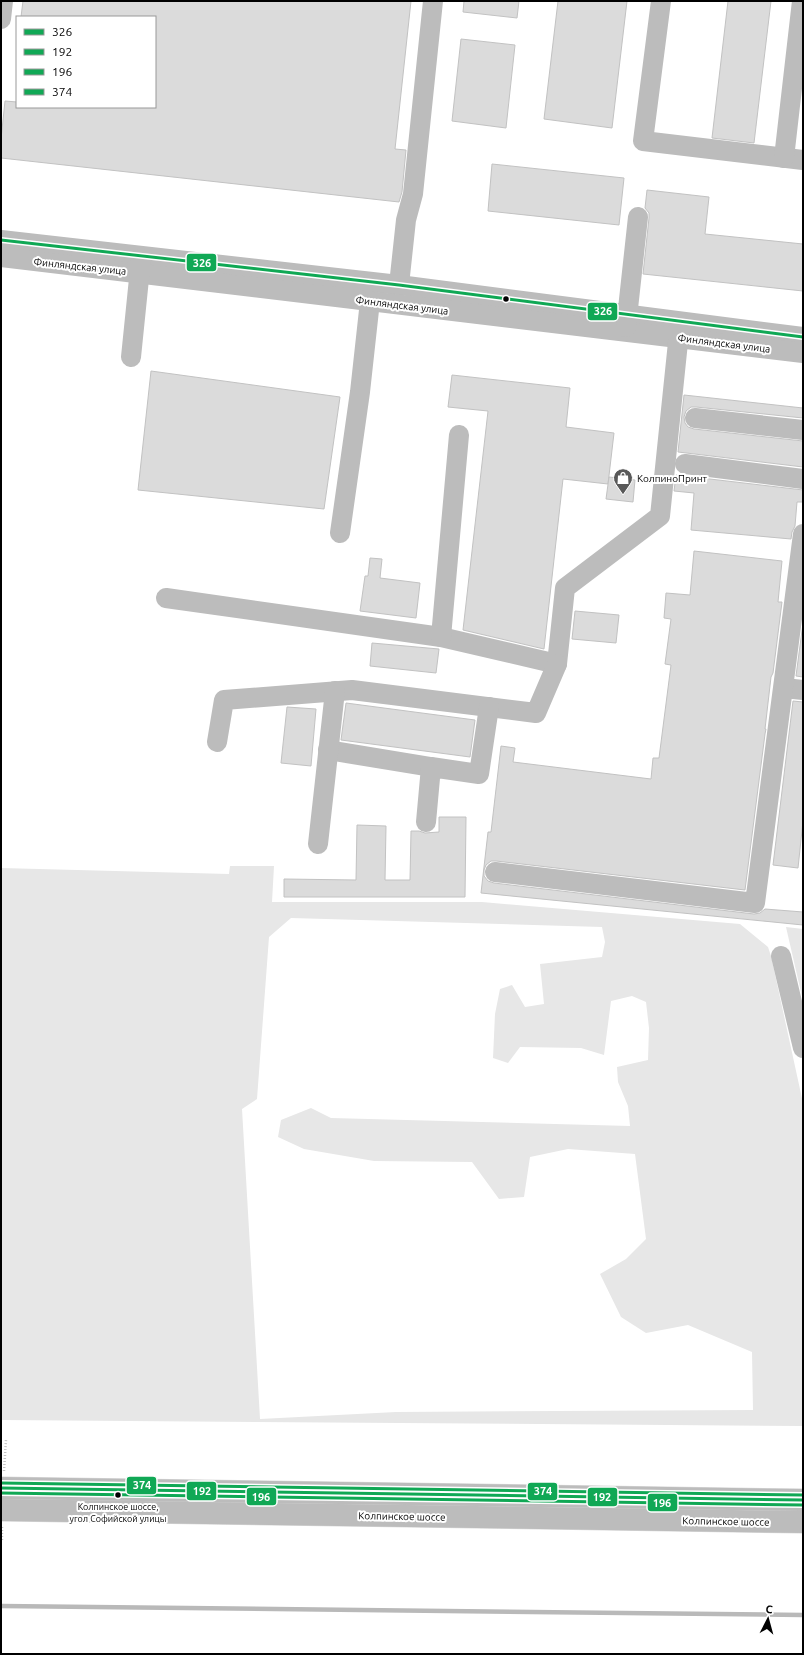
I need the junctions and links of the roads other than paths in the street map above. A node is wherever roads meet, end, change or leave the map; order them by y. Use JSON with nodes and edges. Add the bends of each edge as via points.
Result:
{"nodes":[{"id":1,"x":3,"y":1,"type":"edge"},
{"id":2,"x":433,"y":1,"type":"edge"},
{"id":3,"x":661,"y":1,"type":"edge"},
{"id":4,"x":802,"y":1,"type":"edge"},
{"id":5,"x":1,"y":19,"type":"edge"},
{"id":6,"x":794,"y":159,"type":"edge"},
{"id":7,"x":638,"y":217,"type":"dead end"},
{"id":8,"x":1,"y":240,"type":"edge"},
{"id":9,"x":1,"y":257,"type":"edge"},
{"id":10,"x":140,"y":264,"type":"junction"},
{"id":11,"x":399,"y":285,"type":"junction"},
{"id":12,"x":370,"y":301,"type":"junction"},
{"id":13,"x":626,"y":323,"type":"junction"},
{"id":14,"x":679,"y":330,"type":"junction"},
{"id":15,"x":803,"y":337,"type":"edge"},
{"id":16,"x":803,"y":353,"type":"edge"},
{"id":17,"x":131,"y":357,"type":"dead end"},
{"id":18,"x":695,"y":418,"type":"dead end"},
{"id":19,"x":803,"y":430,"type":"edge"},
{"id":20,"x":459,"y":435,"type":"dead end"},
{"id":21,"x":685,"y":464,"type":"dead end"},
{"id":22,"x":803,"y":479,"type":"edge"},
{"id":23,"x":340,"y":533,"type":"dead end"},
{"id":24,"x":803,"y":534,"type":"edge"},
{"id":25,"x":166,"y":598,"type":"dead end"},
{"id":26,"x":441,"y":637,"type":"junction"},
{"id":27,"x":557,"y":664,"type":"junction"},
{"id":28,"x":794,"y":689,"type":"edge"},
{"id":29,"x":335,"y":691,"type":"junction"},
{"id":30,"x":490,"y":707,"type":"junction"},
{"id":31,"x":217,"y":742,"type":"dead end"},
{"id":32,"x":328,"y":750,"type":"junction"},
{"id":33,"x":431,"y":767,"type":"junction"},
{"id":34,"x":426,"y":822,"type":"dead end"},
{"id":35,"x":318,"y":844,"type":"dead end"},
{"id":36,"x":495,"y":872,"type":"dead end"},
{"id":37,"x":781,"y":956,"type":"dead end"},
{"id":38,"x":803,"y":1048,"type":"edge"},
{"id":39,"x":3,"y":1482,"type":"edge"},
{"id":40,"x":803,"y":1500,"type":"edge"},
{"id":41,"x":2,"y":1515,"type":"edge"},
{"id":42,"x":803,"y":1522,"type":"edge"}],
"edges":[{"from":1,"to":5,"type":"street"},
{"from":2,"to":11,"type":"street","via":[[413,194],[406,220]]},
{"from":3,"to":6,"type":"street","via":[[643,141]]},
{"from":4,"to":6,"type":"street"},
{"from":7,"to":13,"type":"street"},
{"from":8,"to":10,"type":"street","name":"Финляндская улица"},
{"from":9,"to":10,"type":"street","name":"Финляндская улица"},
{"from":10,"to":11,"type":"street","name":"Финляндская улица"},
{"from":10,"to":12,"type":"street","name":"Финляндская улица"},
{"from":10,"to":17,"type":"street"},
{"from":11,"to":13,"type":"street","name":"Финляндская улица"},
{"from":12,"to":13,"type":"street","name":"Финляндская улица"},
{"from":12,"to":23,"type":"street"},
{"from":13,"to":14,"type":"street","name":"Финляндская улица"},
{"from":14,"to":15,"type":"street","name":"Финляндская улица"},
{"from":14,"to":16,"type":"street","name":"Финляндская улица"},
{"from":14,"to":27,"type":"street","via":[[660,516],[565,588]]},
{"from":18,"to":19,"type":"street"},
{"from":20,"to":26,"type":"street"},
{"from":21,"to":22,"type":"street"},
{"from":24,"to":28,"type":"street"},
{"from":25,"to":26,"type":"street"},
{"from":26,"to":27,"type":"street"},
{"from":27,"to":30,"type":"street","via":[[536,712]]},
{"from":28,"to":36,"type":"street","via":[[755,903]]},
{"from":29,"to":30,"type":"street","via":[[352,690]]},
{"from":29,"to":31,"type":"street","via":[[224,700]]},
{"from":29,"to":32,"type":"street"},
{"from":30,"to":33,"type":"street","via":[[479,774]]},
{"from":32,"to":33,"type":"street"},
{"from":32,"to":35,"type":"street"},
{"from":33,"to":34,"type":"street"},
{"from":37,"to":38,"type":"street"},
{"from":39,"to":40,"type":"main road"},
{"from":41,"to":42,"type":"main road","name":"Колпинское шоссе"}]}
